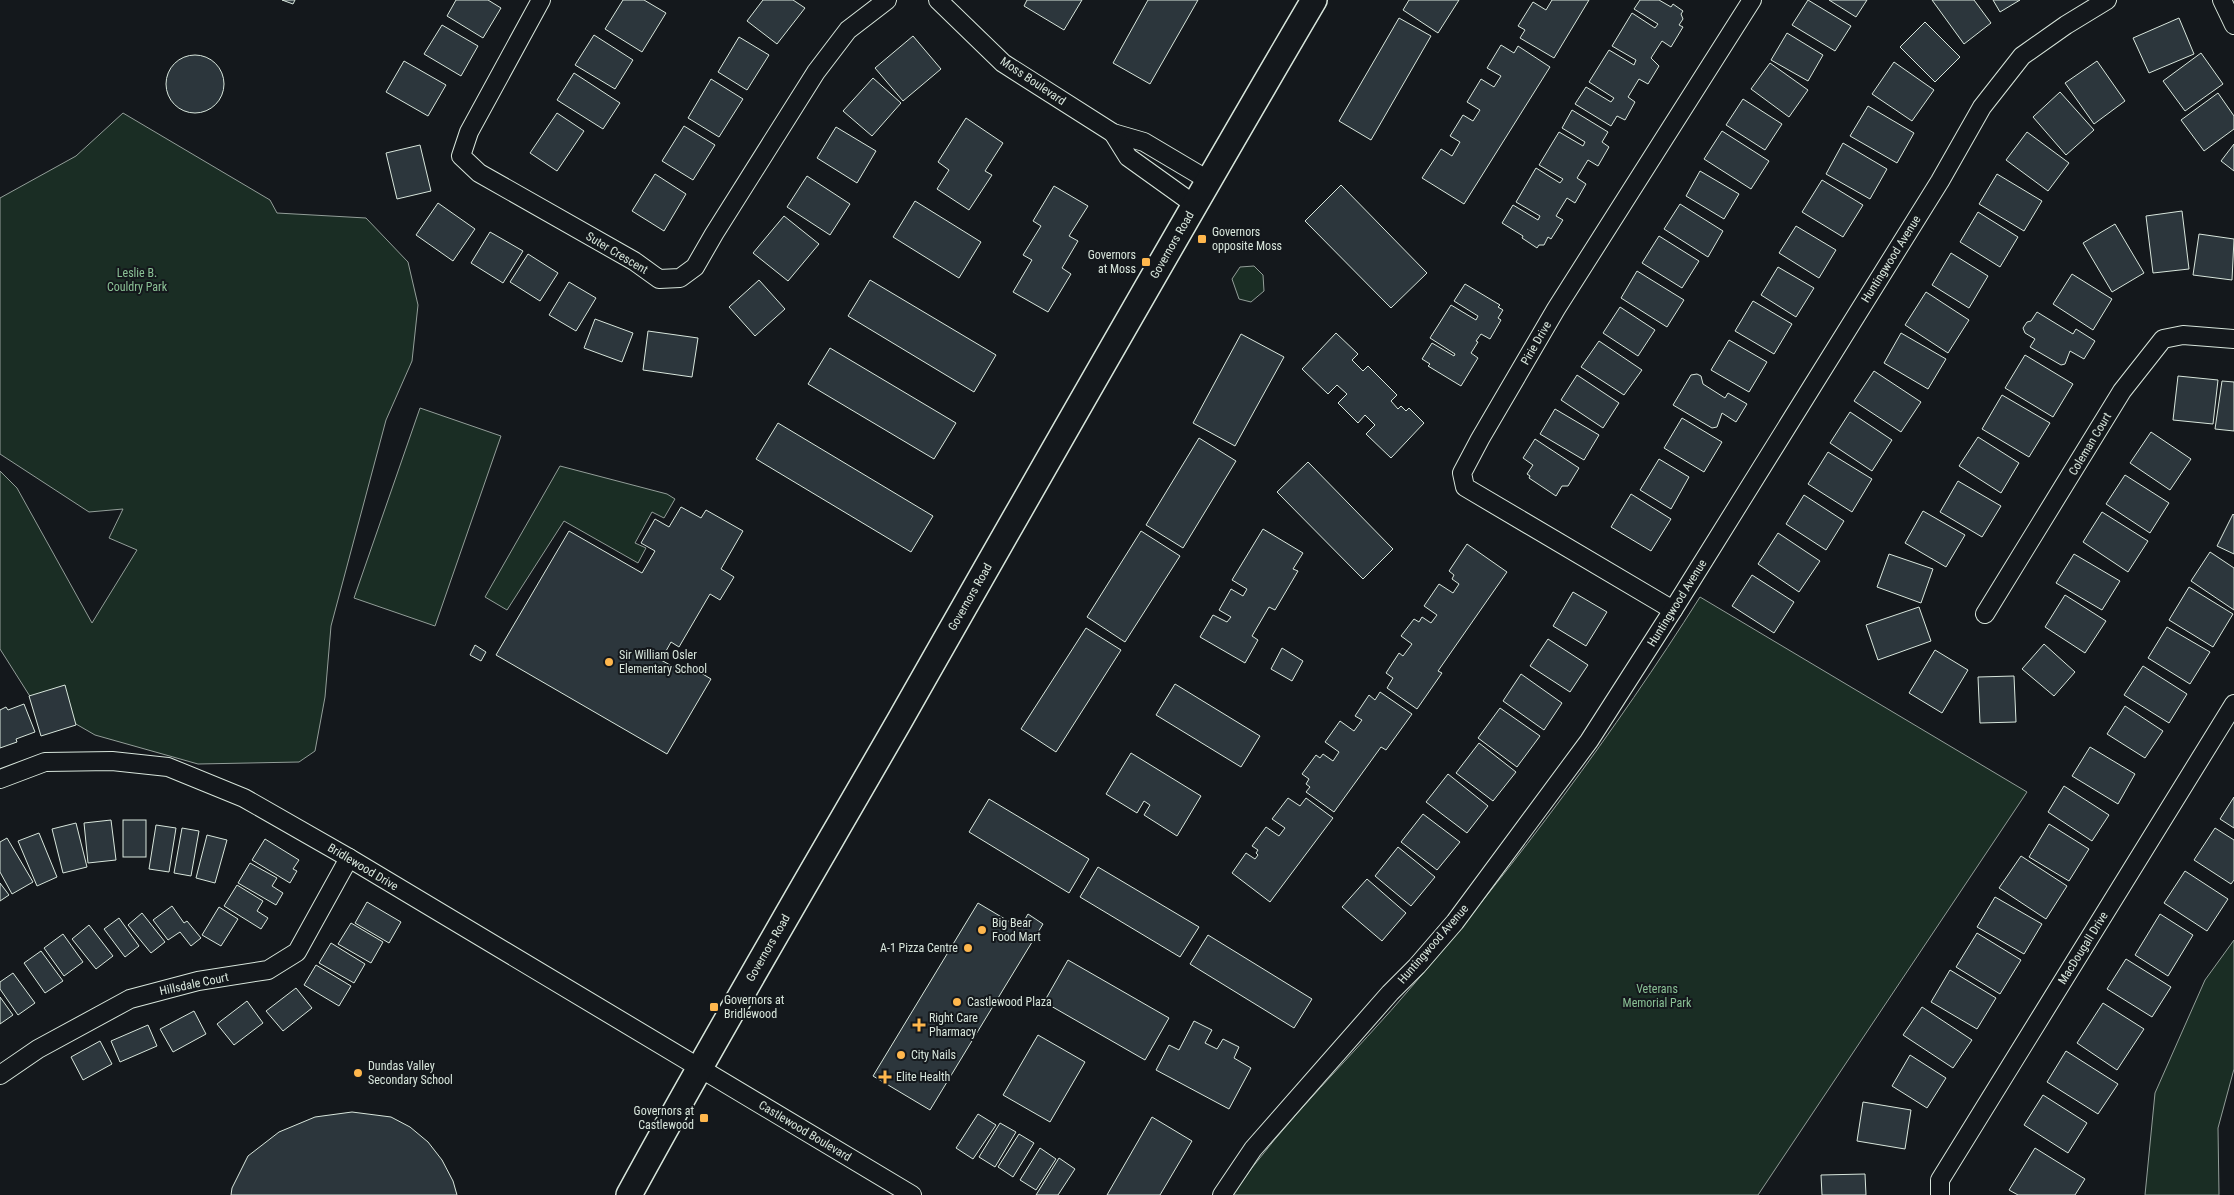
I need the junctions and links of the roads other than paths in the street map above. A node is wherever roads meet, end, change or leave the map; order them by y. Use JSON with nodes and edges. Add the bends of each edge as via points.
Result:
{"nodes":[{"id":1,"x":541,"y":0,"type":"edge"},
{"id":2,"x":887,"y":0,"type":"edge"},
{"id":3,"x":938,"y":0,"type":"edge"},
{"id":4,"x":1314,"y":0,"type":"edge"},
{"id":5,"x":1752,"y":0,"type":"edge"},
{"id":6,"x":2107,"y":0,"type":"edge"},
{"id":7,"x":2222,"y":0,"type":"edge"},
{"id":8,"x":2234,"y":26,"type":"edge"},
{"id":9,"x":1113,"y":133,"type":"junction"},
{"id":10,"x":1208,"y":180,"type":"junction"},
{"id":11,"x":1194,"y":205,"type":"junction"},
{"id":12,"x":2234,"y":339,"type":"edge"},
{"id":13,"x":1673,"y":610,"type":"junction"},
{"id":14,"x":1985,"y":614,"type":"dead end"},
{"id":15,"x":2234,"y":704,"type":"edge"},
{"id":16,"x":0,"y":779,"type":"edge"},
{"id":17,"x":349,"y":858,"type":"junction"},
{"id":18,"x":698,"y":1067,"type":"junction"},
{"id":19,"x":0,"y":1074,"type":"edge"},
{"id":20,"x":629,"y":1195,"type":"edge"},
{"id":21,"x":912,"y":1195,"type":"edge"},
{"id":22,"x":1222,"y":1195,"type":"edge"},
{"id":23,"x":1940,"y":1195,"type":"edge"}],
"edges":[{"from":1,"to":2,"type":"street","name":"Suter Crescent","via":[[469,132],[461,156],[478,173],[660,279],[680,278],[696,267],[816,72],[848,30]]},
{"from":3,"to":9,"type":"street","name":"Moss Boulevard","via":[[1003,63]]},
{"from":4,"to":10,"type":"main road","name":"Governors Road"},
{"from":5,"to":13,"type":"street","name":"Pirie Drive","via":[[1556,309],[1462,473],[1465,487]]},
{"from":6,"to":13,"type":"street","name":"Huntingwood Avenue","via":[[2022,56],[1982,107],[1940,181]]},
{"from":7,"to":8,"type":"street"},
{"from":9,"to":10,"type":"street","name":"Moss Boulevard","via":[[1144,142]]},
{"from":9,"to":11,"type":"street","name":"Moss Boulevard","via":[[1128,158]]},
{"from":10,"to":11,"type":"main road","name":"Governors Road"},
{"from":11,"to":18,"type":"main road","name":"Governors Road"},
{"from":12,"to":14,"type":"street","name":"Coleman Court","via":[[2183,335],[2163,339],[2158,344],[2122,391]]},
{"from":13,"to":22,"type":"street","name":"Huntingwood Avenue","via":[[1589,741],[1455,922],[1253,1149]]},
{"from":15,"to":23,"type":"street","name":"MacDougall Drive","via":[[1944,1173],[1940,1180]]},
{"from":16,"to":17,"type":"street","name":"Bridlewood Drive","via":[[45,762],[112,761],[168,767],[244,798]]},
{"from":17,"to":18,"type":"street","name":"Bridlewood Drive"},
{"from":17,"to":19,"type":"street","name":"Hillsdale Court","via":[[297,952],[268,970],[198,981],[130,999],[38,1049]]},
{"from":18,"to":20,"type":"main road","name":"Governors Road"},
{"from":18,"to":21,"type":"street","name":"Castlewood Boulevard"}]}
